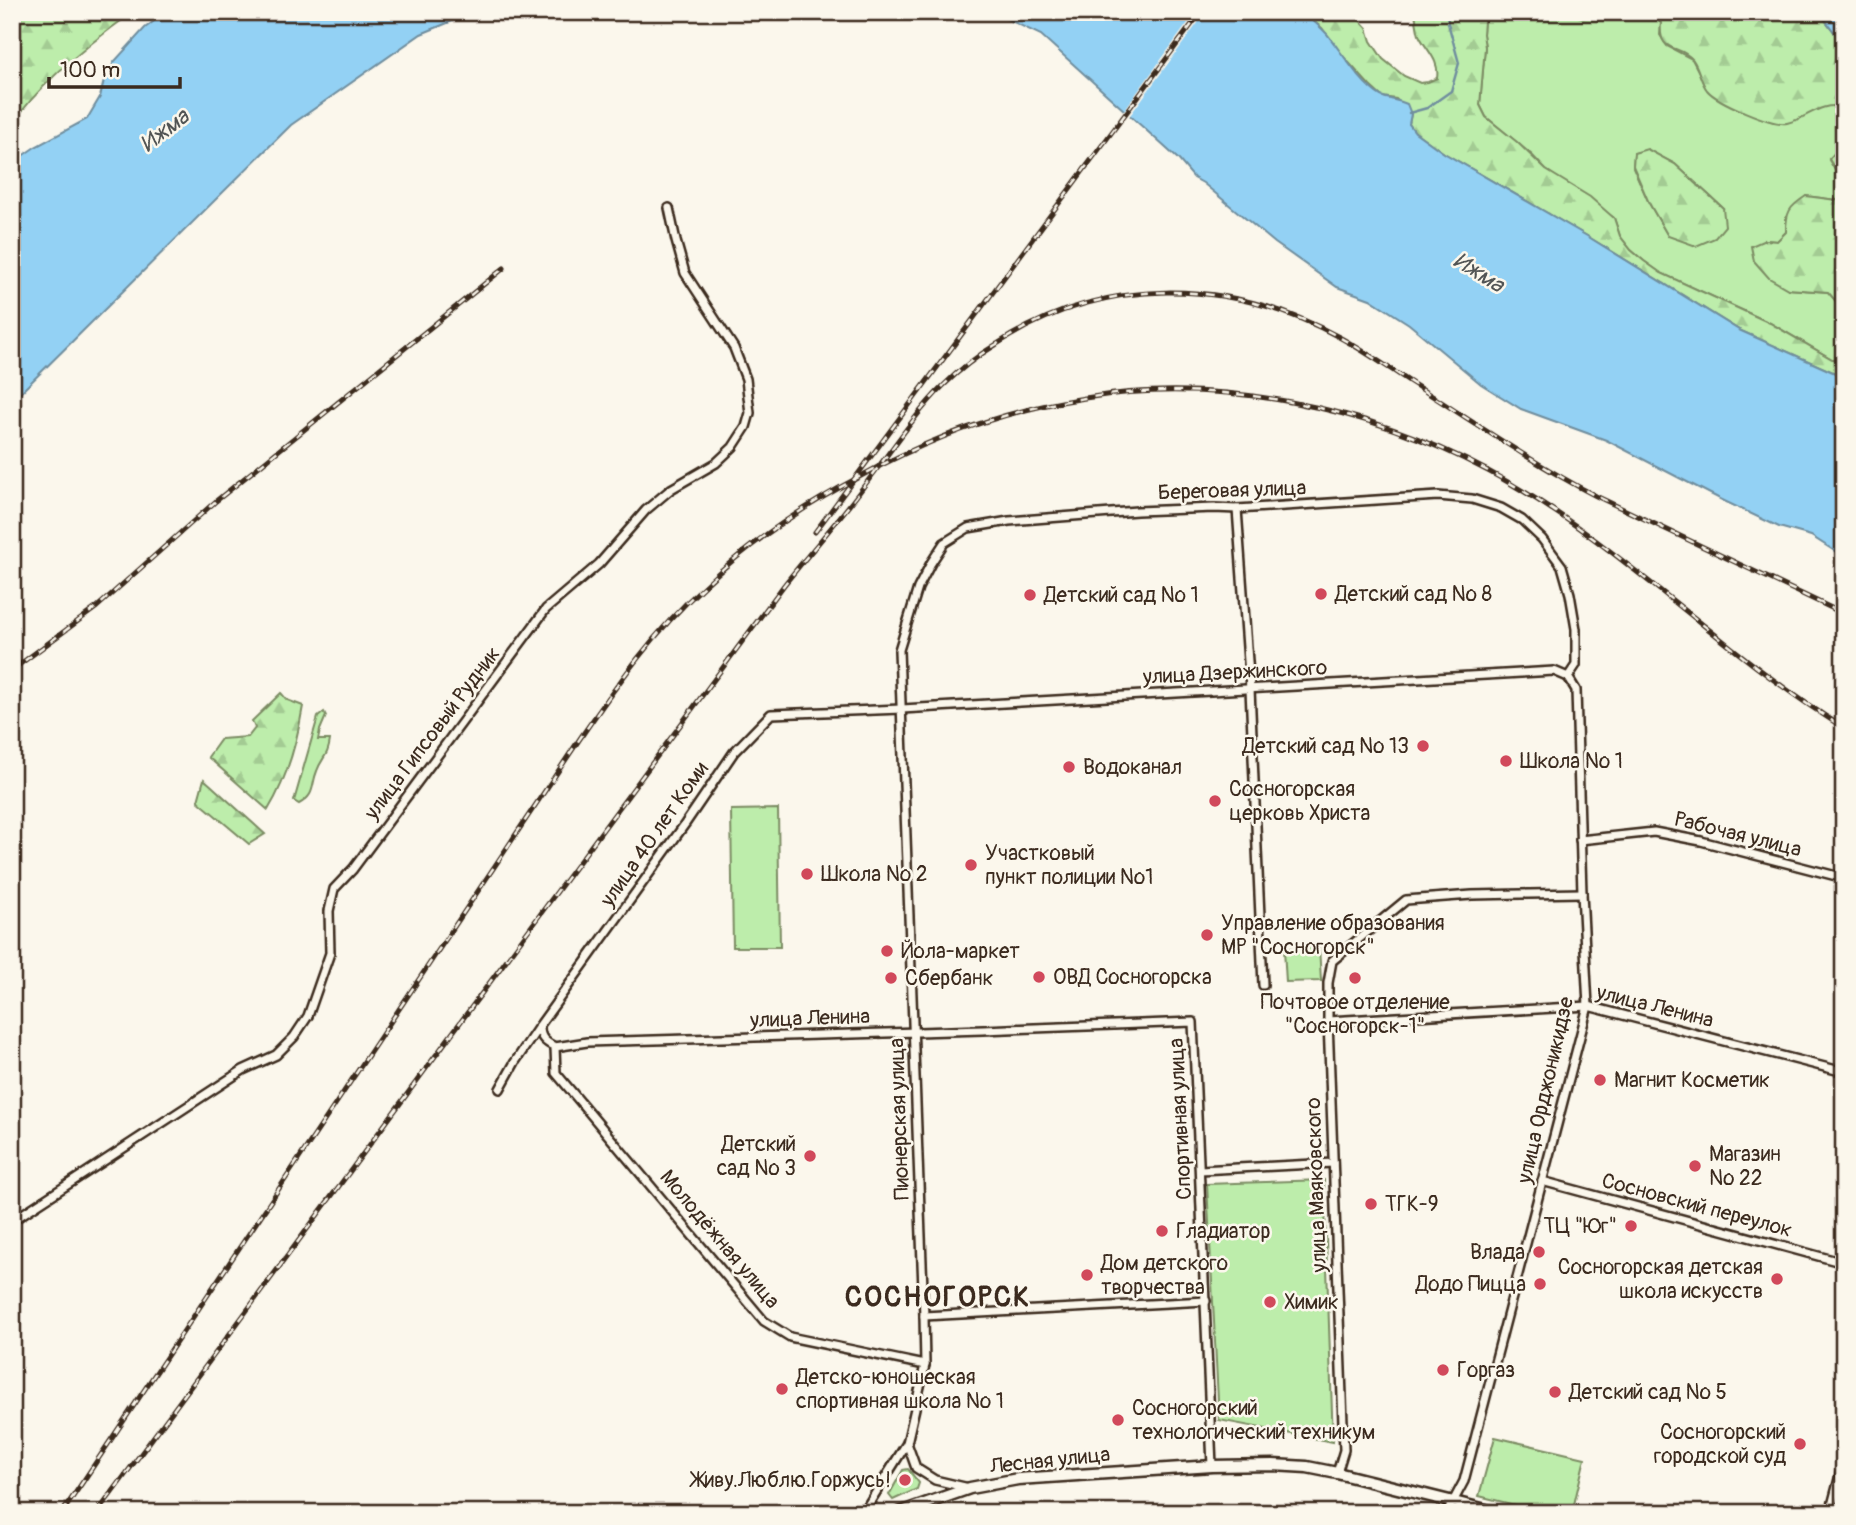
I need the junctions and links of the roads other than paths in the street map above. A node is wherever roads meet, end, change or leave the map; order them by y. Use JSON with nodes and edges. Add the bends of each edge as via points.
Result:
{"nodes":[{"id":1,"x":669,"y":208,"type":"dead end"},
{"id":2,"x":1237,"y":509,"type":"junction"},
{"id":3,"x":1569,"y":677,"type":"junction"},
{"id":4,"x":1250,"y":689,"type":"junction"},
{"id":5,"x":902,"y":709,"type":"junction"},
{"id":6,"x":1580,"y":840,"type":"junction"},
{"id":7,"x":1844,"y":878,"type":"edge"},
{"id":8,"x":1582,"y":893,"type":"junction"},
{"id":9,"x":1263,"y":985,"type":"dead end"},
{"id":10,"x":1588,"y":1006,"type":"junction"},
{"id":11,"x":1328,"y":1021,"type":"junction"},
{"id":12,"x":1193,"y":1022,"type":"joint"},
{"id":13,"x":540,"y":1025,"type":"junction"},
{"id":14,"x":914,"y":1032,"type":"junction"},
{"id":15,"x":555,"y":1046,"type":"junction"},
{"id":16,"x":1844,"y":1072,"type":"edge"},
{"id":17,"x":500,"y":1089,"type":"dead end"},
{"id":18,"x":1333,"y":1163,"type":"junction"},
{"id":19,"x":1200,"y":1170,"type":"junction"},
{"id":20,"x":1542,"y":1181,"type":"junction"},
{"id":21,"x":12,"y":1222,"type":"edge"},
{"id":22,"x":1844,"y":1263,"type":"edge"},
{"id":23,"x":1206,"y":1301,"type":"junction"},
{"id":24,"x":924,"y":1316,"type":"junction"},
{"id":25,"x":925,"y":1365,"type":"junction"},
{"id":26,"x":907,"y":1443,"type":"junction"},
{"id":27,"x":1844,"y":1460,"type":"edge"},
{"id":28,"x":1212,"y":1466,"type":"junction"},
{"id":29,"x":1337,"y":1473,"type":"junction"},
{"id":30,"x":970,"y":1488,"type":"junction"},
{"id":31,"x":1453,"y":1502,"type":"junction"},
{"id":32,"x":863,"y":1513,"type":"edge"},
{"id":33,"x":899,"y":1513,"type":"edge"},
{"id":34,"x":1447,"y":1513,"type":"edge"},
{"id":35,"x":1498,"y":1513,"type":"edge"},
{"id":36,"x":1830,"y":1513,"type":"edge"}],
"edges":[{"from":1,"to":21,"type":"street","name":"улица Гипсовый Рудник","via":[[685,273],[734,348],[746,379],[750,413],[746,427],[716,463],[646,510],[599,564],[546,609],[334,889],[329,911],[330,953],[308,1016],[294,1037],[276,1055],[243,1070]]},
{"from":2,"to":3,"type":"street","name":"Береговая улица","via":[[1438,496],[1501,508],[1542,538],[1562,566],[1576,629],[1576,665]]},
{"from":2,"to":4,"type":"street"},
{"from":2,"to":5,"type":"street","name":"Береговая улица","via":[[1137,511],[968,528],[944,543],[919,588],[899,650]]},
{"from":3,"to":4,"type":"street","name":"улица Дзержинского","via":[[1554,671]]},
{"from":3,"to":6,"type":"street","name":"улица Орджоникидзе","via":[[1576,690]]},
{"from":4,"to":5,"type":"street","name":"улица Дзержинского"},
{"from":4,"to":9,"type":"street"},
{"from":5,"to":13,"type":"street","name":"улица 40 лет Коми","via":[[771,714],[734,752]]},
{"from":5,"to":14,"type":"street","name":"Пионерская улица"},
{"from":6,"to":7,"type":"street","name":"Рабочая улица","via":[[1654,832]]},
{"from":6,"to":8,"type":"street","name":"улица Орджоникидзе"},
{"from":8,"to":10,"type":"street","name":"улица Орджоникидзе"},
{"from":8,"to":11,"type":"street","name":"улица Маяковского","via":[[1406,900],[1332,961]]},
{"from":10,"to":11,"type":"street","name":"улица Ленина"},
{"from":10,"to":16,"type":"street","name":"улица Ленина"},
{"from":10,"to":20,"type":"street","name":"улица Орджоникидзе"},
{"from":11,"to":18,"type":"street","name":"улица Маяковского"},
{"from":12,"to":14,"type":"street","name":"улица Ленина"},
{"from":12,"to":19,"type":"street","name":"Спортивная улица"},
{"from":13,"to":15,"type":"street","via":[[541,1037]]},
{"from":13,"to":17,"type":"street","name":"улица 40 лет Коми"},
{"from":14,"to":15,"type":"street","name":"улица Ленина"},
{"from":14,"to":24,"type":"street","name":"Пионерская улица"},
{"from":15,"to":25,"type":"street","name":"Молодёжная улица","via":[[556,1073],[764,1321],[790,1336]]},
{"from":18,"to":19,"type":"street"},
{"from":18,"to":29,"type":"street","name":"улица Маяковского","via":[[1344,1450]]},
{"from":19,"to":23,"type":"street","name":"Спортивная улица"},
{"from":20,"to":22,"type":"street","name":"Сосновский переулок"},
{"from":20,"to":31,"type":"street","name":"улица Орджоникидзе","via":[[1464,1481]]},
{"from":23,"to":24,"type":"street"},
{"from":23,"to":28,"type":"street","name":"Спортивная улица"},
{"from":24,"to":25,"type":"street","name":"Пионерская улица"},
{"from":25,"to":26,"type":"street","name":"Пионерская улица"},
{"from":26,"to":30,"type":"street","via":[[916,1468],[935,1480]]},
{"from":26,"to":32,"type":"street","name":"Пионерская улица"},
{"from":27,"to":36,"type":"street"},
{"from":28,"to":29,"type":"main road","name":"Лесная улица","via":[[1273,1465]]},
{"from":28,"to":30,"type":"main road","name":"Лесная улица","via":[[1018,1479]]},
{"from":29,"to":31,"type":"main road","name":"Лесная улица"},
{"from":30,"to":33,"type":"main road","name":"Лесная улица"},
{"from":31,"to":34,"type":"street","name":"улица Орджоникидзе"},
{"from":31,"to":35,"type":"main road","name":"Лесная улица"}]}
